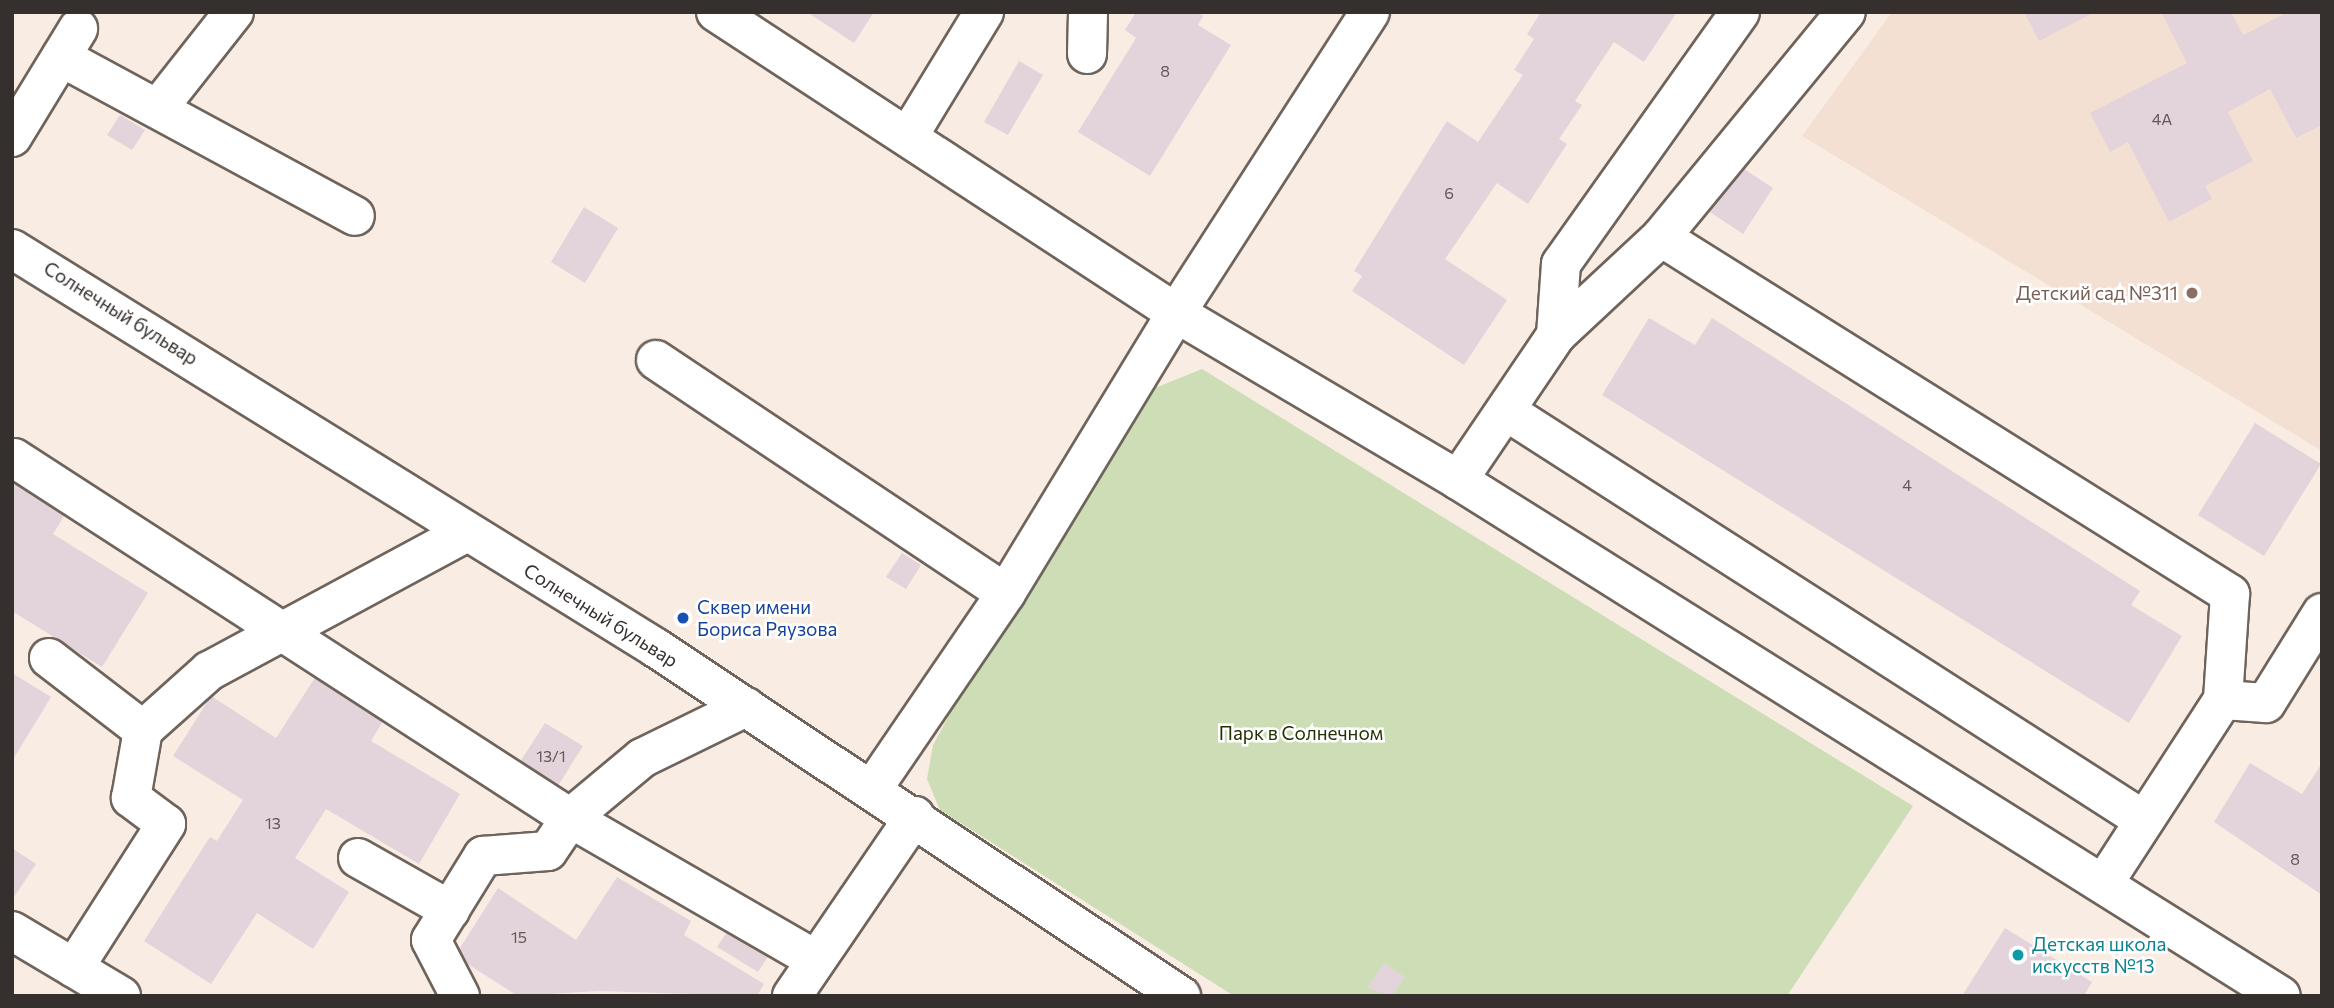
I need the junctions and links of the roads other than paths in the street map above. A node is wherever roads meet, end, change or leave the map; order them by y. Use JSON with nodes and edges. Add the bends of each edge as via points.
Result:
{"nodes":[{"id":1,"x":234,"y":12,"type":"edge"},
{"id":2,"x":716,"y":12,"type":"edge"},
{"id":3,"x":984,"y":12,"type":"edge"},
{"id":4,"x":1088,"y":12,"type":"edge"},
{"id":5,"x":1370,"y":12,"type":"edge"},
{"id":6,"x":1740,"y":12,"type":"edge"},
{"id":7,"x":1846,"y":12,"type":"edge"},
{"id":8,"x":1087,"y":54,"type":"dead end"},
{"id":9,"x":159,"y":107,"type":"junction"},
{"id":10,"x":909,"y":135,"type":"junction"},
{"id":11,"x":12,"y":137,"type":"edge"},
{"id":12,"x":355,"y":216,"type":"dead end"},
{"id":13,"x":1661,"y":237,"type":"junction"},
{"id":14,"x":12,"y":249,"type":"edge"},
{"id":15,"x":1176,"y":313,"type":"junction"},
{"id":16,"x":1556,"y":335,"type":"junction"},
{"id":17,"x":656,"y":360,"type":"dead end"},
{"id":18,"x":1506,"y":411,"type":"junction"},
{"id":19,"x":14,"y":458,"type":"edge"},
{"id":20,"x":1458,"y":480,"type":"junction"},
{"id":21,"x":467,"y":532,"type":"junction"},
{"id":22,"x":1006,"y":593,"type":"junction"},
{"id":23,"x":2322,"y":613,"type":"edge"},
{"id":24,"x":287,"y":634,"type":"junction"},
{"id":25,"x":49,"y":658,"type":"dead end"},
{"id":26,"x":2223,"y":700,"type":"junction"},
{"id":27,"x":746,"y":707,"type":"junction"},
{"id":28,"x":143,"y":730,"type":"junction"},
{"id":29,"x":873,"y":788,"type":"junction"},
{"id":30,"x":915,"y":816,"type":"junction"},
{"id":31,"x":570,"y":818,"type":"junction"},
{"id":32,"x":2142,"y":819,"type":"junction"},
{"id":33,"x":358,"y":858,"type":"dead end"},
{"id":34,"x":2104,"y":883,"type":"junction"},
{"id":35,"x":450,"y":911,"type":"junction"},
{"id":36,"x":12,"y":930,"type":"edge"},
{"id":37,"x":814,"y":960,"type":"junction"},
{"id":38,"x":74,"y":968,"type":"junction"},
{"id":39,"x":121,"y":996,"type":"edge"},
{"id":40,"x":460,"y":996,"type":"edge"},
{"id":41,"x":792,"y":996,"type":"edge"},
{"id":42,"x":1181,"y":996,"type":"edge"},
{"id":43,"x":2281,"y":996,"type":"edge"}],
"edges":[{"from":1,"to":9,"type":"street"},
{"from":2,"to":10,"type":"street"},
{"from":3,"to":10,"type":"street"},
{"from":4,"to":8,"type":"street"},
{"from":5,"to":15,"type":"street"},
{"from":6,"to":16,"type":"street","via":[[1561,264]]},
{"from":7,"to":13,"type":"street"},
{"from":9,"to":11,"type":"street","via":[[69,43]]},
{"from":9,"to":12,"type":"street"},
{"from":10,"to":15,"type":"street"},
{"from":13,"to":16,"type":"street"},
{"from":13,"to":26,"type":"street","via":[[2230,594]]},
{"from":14,"to":21,"type":"street","name":"Солнечный бульвар"},
{"from":15,"to":20,"type":"street"},
{"from":15,"to":22,"type":"street"},
{"from":16,"to":18,"type":"street"},
{"from":17,"to":22,"type":"street"},
{"from":18,"to":20,"type":"street"},
{"from":18,"to":32,"type":"street"},
{"from":19,"to":24,"type":"street"},
{"from":20,"to":34,"type":"street"},
{"from":21,"to":24,"type":"street"},
{"from":21,"to":27,"type":"street","name":"Солнечный бульвар"},
{"from":22,"to":29,"type":"street"},
{"from":23,"to":26,"type":"street","via":[[2266,703]]},
{"from":24,"to":28,"type":"street","via":[[209,671]]},
{"from":24,"to":31,"type":"street"},
{"from":25,"to":28,"type":"street"},
{"from":26,"to":32,"type":"street"},
{"from":27,"to":29,"type":"street","name":"Солнечный бульвар"},
{"from":27,"to":31,"type":"street","via":[[642,758]]},
{"from":28,"to":38,"type":"street","via":[[131,798],[166,824]]},
{"from":29,"to":30,"type":"street","name":"Солнечный бульвар"},
{"from":30,"to":37,"type":"street"},
{"from":30,"to":42,"type":"street","name":"Солнечный бульвар"},
{"from":31,"to":35,"type":"street","via":[[548,850],[483,856]]},
{"from":31,"to":37,"type":"street"},
{"from":32,"to":34,"type":"street"},
{"from":33,"to":35,"type":"street"},
{"from":34,"to":43,"type":"street"},
{"from":35,"to":40,"type":"street","via":[[431,940]]},
{"from":36,"to":38,"type":"street"},
{"from":37,"to":41,"type":"street"},
{"from":38,"to":39,"type":"street"}]}
